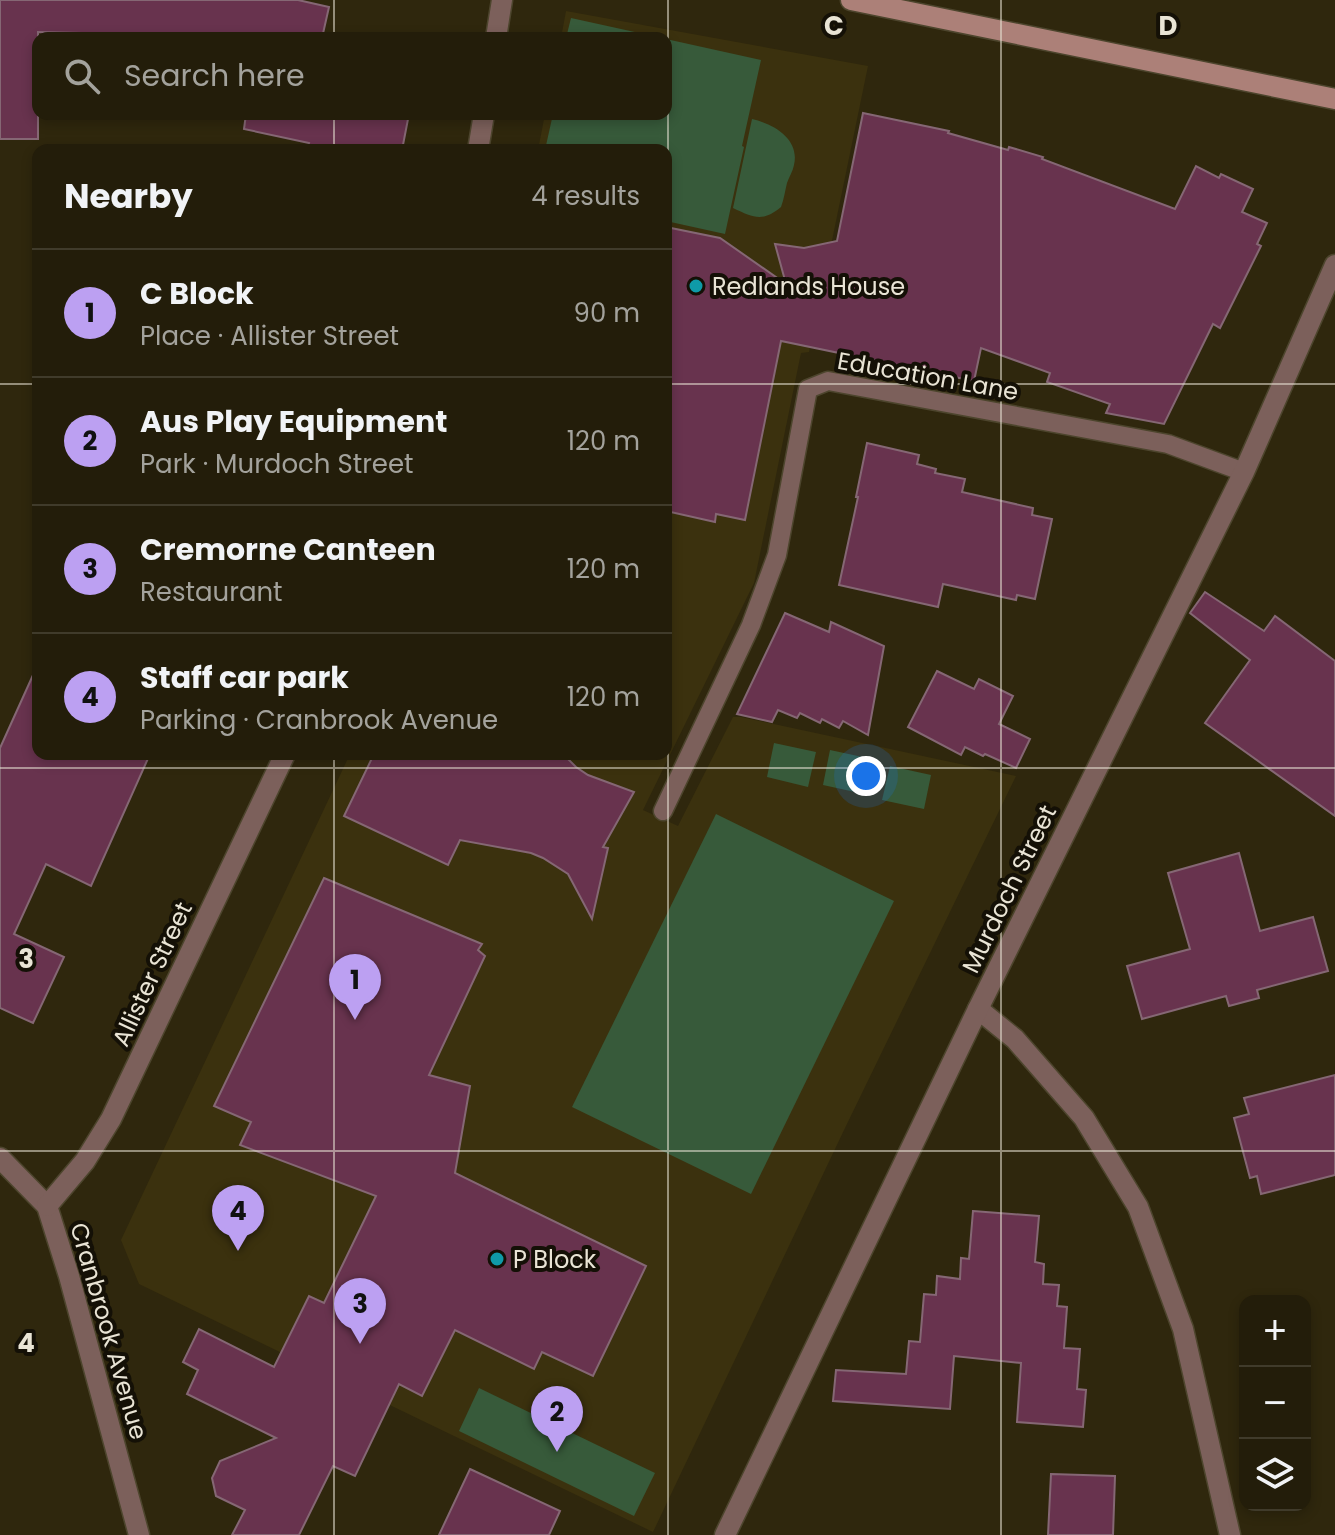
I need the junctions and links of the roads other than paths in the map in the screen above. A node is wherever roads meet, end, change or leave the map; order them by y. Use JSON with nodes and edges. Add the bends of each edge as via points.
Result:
{"nodes":[{"id":1,"x":502,"y":0,"type":"edge"},
{"id":2,"x":851,"y":0,"type":"edge"},
{"id":3,"x":497,"y":32,"type":"edge"},
{"id":4,"x":1335,"y":99,"type":"edge"},
{"id":5,"x":483,"y":120,"type":"edge"},
{"id":6,"x":479,"y":144,"type":"edge"},
{"id":7,"x":1335,"y":265,"type":"edge"},
{"id":8,"x":1244,"y":472,"type":"junction"},
{"id":9,"x":282,"y":760,"type":"edge"},
{"id":10,"x":663,"y":811,"type":"dead end"},
{"id":11,"x":978,"y":1009,"type":"junction"},
{"id":12,"x":0,"y":1158,"type":"edge"},
{"id":13,"x":47,"y":1206,"type":"junction"},
{"id":14,"x":139,"y":1535,"type":"edge"},
{"id":15,"x":725,"y":1535,"type":"edge"},
{"id":16,"x":1230,"y":1535,"type":"edge"}],
"edges":[{"from":1,"to":3,"type":"street"},
{"from":2,"to":4,"type":"main road"},
{"from":5,"to":6,"type":"street"},
{"from":7,"to":8,"type":"street","name":"Murdoch Street"},
{"from":8,"to":10,"type":"lane","name":"Education Lane","via":[[1168,444],[828,381],[808,389],[777,555],[751,625]]},
{"from":8,"to":11,"type":"street","name":"Murdoch Street"},
{"from":9,"to":13,"type":"street","name":"Allister Street","via":[[111,1119]]},
{"from":11,"to":15,"type":"street","name":"Murdoch Street"},
{"from":11,"to":16,"type":"street","via":[[1015,1039],[1084,1118],[1138,1207],[1183,1329]]},
{"from":12,"to":13,"type":"street","name":"Cranbrook Avenue"},
{"from":13,"to":14,"type":"street","name":"Cranbrook Avenue"}]}
